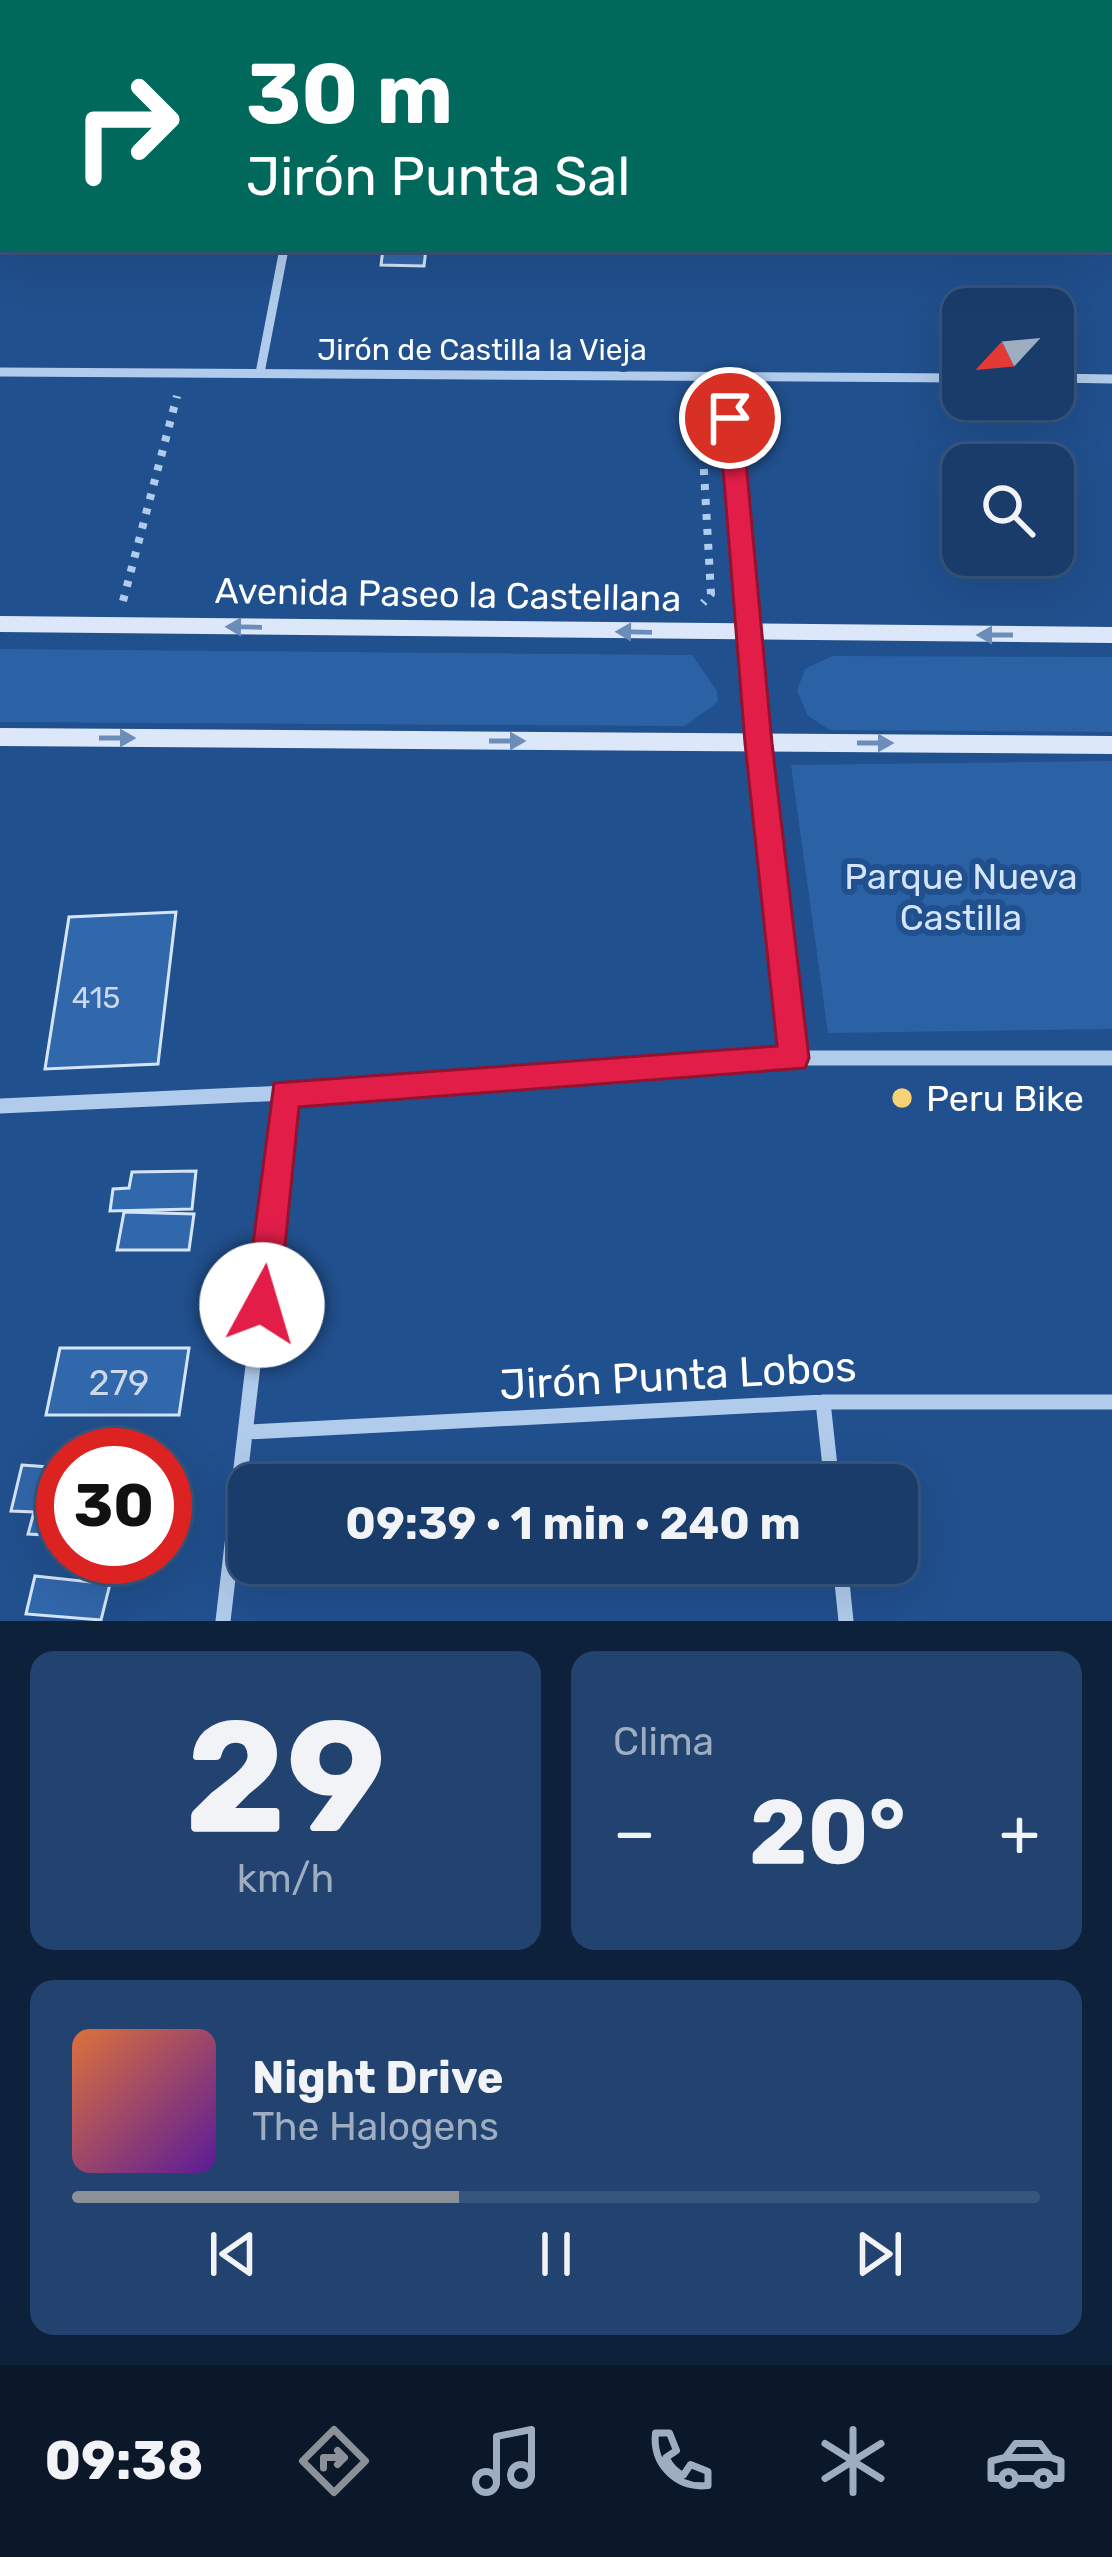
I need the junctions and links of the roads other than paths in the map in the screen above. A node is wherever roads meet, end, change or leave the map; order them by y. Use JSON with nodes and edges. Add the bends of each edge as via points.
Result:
{"nodes":[{"id":1,"x":283,"y":252,"type":"edge"},
{"id":2,"x":0,"y":372,"type":"edge"},
{"id":3,"x":260,"y":373,"type":"junction"},
{"id":4,"x":726,"y":376,"type":"junction"},
{"id":5,"x":942,"y":378,"type":"edge"},
{"id":6,"x":1074,"y":378,"type":"edge"},
{"id":7,"x":1112,"y":379,"type":"edge"},
{"id":8,"x":0,"y":624,"type":"edge"},
{"id":9,"x":751,"y":633,"type":"junction"},
{"id":10,"x":1112,"y":635,"type":"edge"},
{"id":11,"x":0,"y":737,"type":"edge"},
{"id":12,"x":758,"y":743,"type":"junction"},
{"id":13,"x":1112,"y":745,"type":"edge"},
{"id":14,"x":794,"y":1058,"type":"junction"},
{"id":15,"x":1112,"y":1058,"type":"edge"},
{"id":16,"x":285,"y":1093,"type":"junction"},
{"id":17,"x":0,"y":1106,"type":"edge"},
{"id":18,"x":823,"y":1402,"type":"junction"},
{"id":19,"x":1112,"y":1402,"type":"edge"},
{"id":20,"x":248,"y":1432,"type":"junction"},
{"id":21,"x":830,"y":1464,"type":"edge"},
{"id":22,"x":842,"y":1584,"type":"edge"},
{"id":23,"x":223,"y":1621,"type":"edge"},
{"id":24,"x":846,"y":1621,"type":"edge"}],
"edges":[{"from":1,"to":3,"type":"street"},
{"from":2,"to":3,"type":"street","name":"Jirón de Castilla la Vieja"},
{"from":3,"to":4,"type":"street","name":"Jirón de Castilla la Vieja"},
{"from":4,"to":5,"type":"street","name":"Jirón de Castilla la Vieja"},
{"from":4,"to":9,"type":"street"},
{"from":6,"to":7,"type":"street"},
{"from":9,"to":8,"type":"main road","name":"Avenida Paseo la Castellana","one_way":true},
{"from":10,"to":9,"type":"main road","name":"Avenida Paseo la Castellana","one_way":true},
{"from":9,"to":12,"type":"street"},
{"from":11,"to":12,"type":"main road","one_way":true},
{"from":12,"to":13,"type":"main road","one_way":true},
{"from":12,"to":14,"type":"street"},
{"from":14,"to":15,"type":"street"},
{"from":14,"to":16,"type":"street"},
{"from":16,"to":17,"type":"street"},
{"from":16,"to":20,"type":"street"},
{"from":18,"to":19,"type":"street","name":"Jirón Punta Lobos"},
{"from":18,"to":20,"type":"street","name":"Jirón Punta Lobos"},
{"from":18,"to":21,"type":"street"},
{"from":20,"to":23,"type":"street"},
{"from":22,"to":24,"type":"street"}]}
